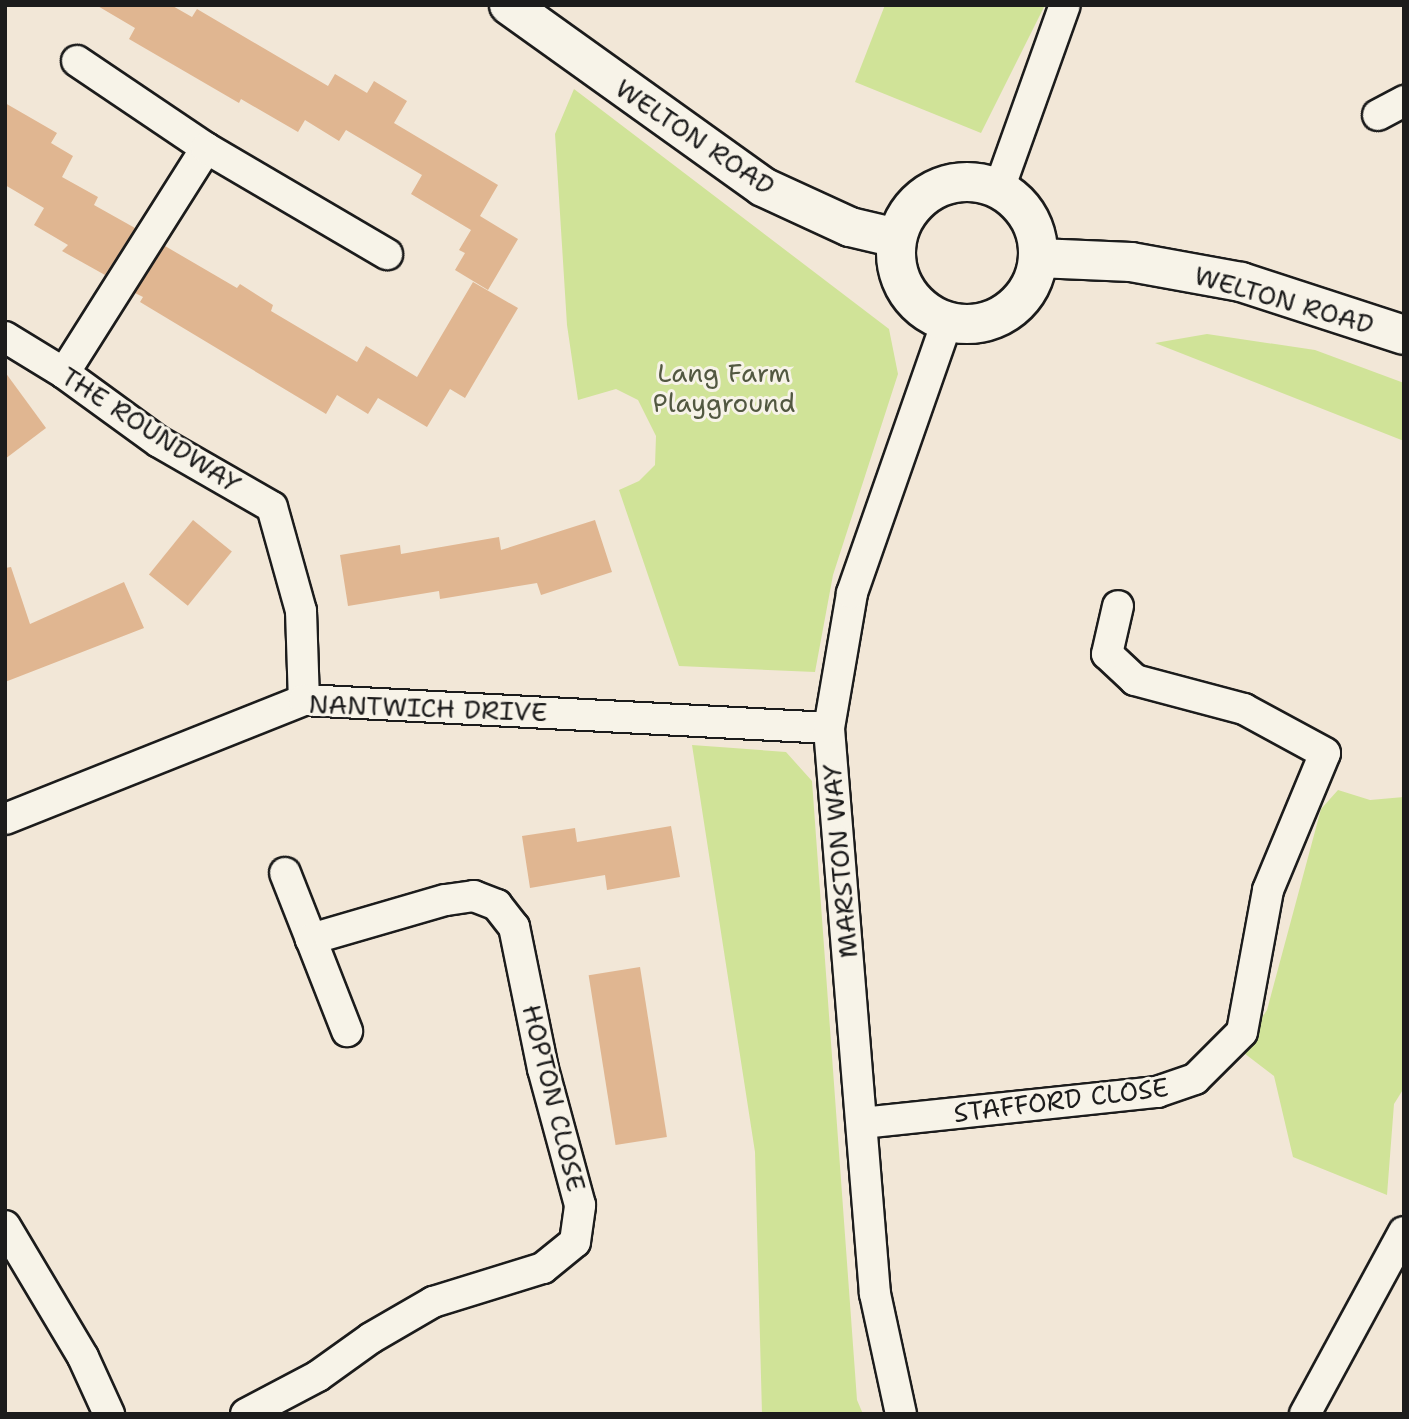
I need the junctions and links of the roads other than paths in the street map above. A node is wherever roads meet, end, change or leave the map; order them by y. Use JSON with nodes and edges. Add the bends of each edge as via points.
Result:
{"nodes":[{"id":1,"x":509,"y":5,"type":"edge"},
{"id":2,"x":1065,"y":5,"type":"edge"},
{"id":3,"x":77,"y":61,"type":"dead end"},
{"id":4,"x":206,"y":149,"type":"junction"},
{"id":5,"x":999,"y":189,"type":"junction"},
{"id":6,"x":897,"y":238,"type":"junction"},
{"id":7,"x":387,"y":254,"type":"dead end"},
{"id":8,"x":1038,"y":258,"type":"junction"},
{"id":9,"x":947,"y":322,"type":"junction"},
{"id":10,"x":1404,"y":335,"type":"edge"},
{"id":11,"x":5,"y":337,"type":"edge"},
{"id":12,"x":64,"y":373,"type":"junction"},
{"id":13,"x":1118,"y":606,"type":"dead end"},
{"id":14,"x":304,"y":700,"type":"junction"},
{"id":15,"x":829,"y":729,"type":"junction"},
{"id":16,"x":5,"y":819,"type":"edge"},
{"id":17,"x":285,"y":873,"type":"dead end"},
{"id":18,"x":311,"y":939,"type":"junction"},
{"id":19,"x":347,"y":1031,"type":"dead end"},
{"id":20,"x":862,"y":1123,"type":"junction"},
{"id":21,"x":5,"y":1226,"type":"edge"},
{"id":22,"x":1404,"y":1232,"type":"edge"},
{"id":23,"x":109,"y":1414,"type":"edge"},
{"id":24,"x":246,"y":1414,"type":"edge"},
{"id":25,"x":901,"y":1414,"type":"edge"},
{"id":26,"x":1305,"y":1414,"type":"edge"}],
"edges":[{"from":1,"to":6,"type":"street","name":"WELTON ROAD","via":[[763,187],[850,227]]},
{"from":2,"to":5,"type":"street"},
{"from":3,"to":4,"type":"street"},
{"from":4,"to":7,"type":"street"},
{"from":4,"to":12,"type":"street"},
{"from":5,"to":6,"type":"street","via":[[978,182],[936,189],[905,218]]},
{"from":5,"to":8,"type":"street","via":[[1029,217]]},
{"from":6,"to":9,"type":"street","via":[[896,265],[905,289],[923,310]]},
{"from":8,"to":9,"type":"street","via":[[1032,282],[1018,304],[985,321]]},
{"from":8,"to":10,"type":"street","name":"WELTON ROAD","via":[[1131,262],[1241,282]]},
{"from":9,"to":15,"type":"street","name":"MARSTON WAY","via":[[852,593]]},
{"from":11,"to":12,"type":"street","name":"THE ROUNDWAY"},
{"from":12,"to":14,"type":"street","name":"THE ROUNDWAY","via":[[159,442],[272,508],[301,611]]},
{"from":13,"to":20,"type":"street","name":"STAFFORD CLOSE","via":[[1107,654],[1135,680],[1244,709],[1325,753],[1268,890],[1241,1032],[1195,1079],[1157,1092]]},
{"from":14,"to":15,"type":"street","name":"NANTWICH DRIVE"},
{"from":14,"to":16,"type":"street","name":"NANTWICH DRIVE"},
{"from":15,"to":20,"type":"street","name":"MARSTON WAY"},
{"from":17,"to":18,"type":"street"},
{"from":18,"to":19,"type":"street"},
{"from":18,"to":24,"type":"street","name":"HOPTON CLOSE","via":[[445,900],[474,896],[496,905],[514,927],[543,1069],[580,1205],[575,1242],[543,1268],[433,1302],[318,1376]]},
{"from":20,"to":25,"type":"street","name":"MARSTON WAY","via":[[875,1294]]},
{"from":21,"to":23,"type":"street","via":[[83,1357]]},
{"from":22,"to":26,"type":"street"}]}
